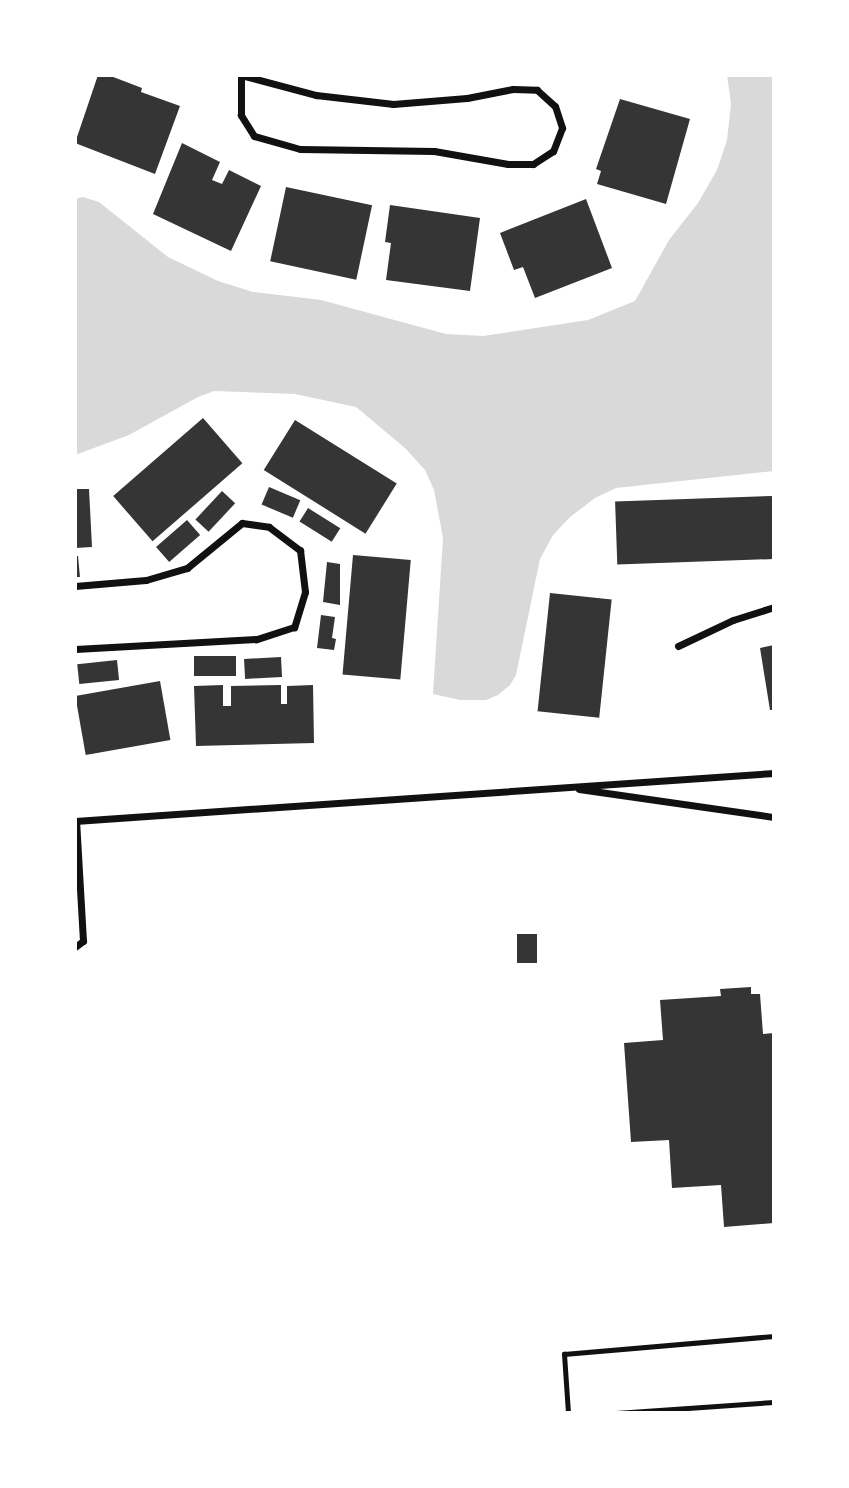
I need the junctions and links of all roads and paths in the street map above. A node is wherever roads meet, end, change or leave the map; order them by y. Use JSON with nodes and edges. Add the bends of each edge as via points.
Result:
{"nodes":[{"id":1,"x":240,"y":75,"type":"edge"},
{"id":2,"x":75,"y":586,"type":"edge"},
{"id":3,"x":774,"y":607,"type":"edge"},
{"id":4,"x":678,"y":646,"type":"dead end"},
{"id":5,"x":75,"y":649,"type":"edge"},
{"id":6,"x":774,"y":773,"type":"edge"},
{"id":7,"x":565,"y":786,"type":"junction"},
{"id":8,"x":774,"y":817,"type":"edge"},
{"id":9,"x":76,"y":821,"type":"edge"},
{"id":10,"x":75,"y":947,"type":"edge"},
{"id":11,"x":774,"y":1336,"type":"edge"},
{"id":12,"x":774,"y":1402,"type":"edge"},
{"id":13,"x":568,"y":1413,"type":"edge"},
{"id":14,"x":616,"y":1413,"type":"edge"}],
"edges":[{"from":1,"to":1,"type":"street","via":[[316,95],[393,104],[537,90],[555,106],[562,128],[553,151],[533,164],[434,151],[300,149],[254,136],[241,115]]},
{"from":2,"to":5,"type":"street","via":[[146,580],[187,568],[242,523],[269,527],[300,550],[305,592],[294,627],[256,639]]},
{"from":3,"to":4,"type":"street"},
{"from":6,"to":7,"type":"street"},
{"from":7,"to":8,"type":"street"},
{"from":7,"to":9,"type":"street"},
{"from":9,"to":10,"type":"street","via":[[83,941]]},
{"from":11,"to":13,"type":"lane","via":[[564,1353]]},
{"from":12,"to":14,"type":"lane"}]}
